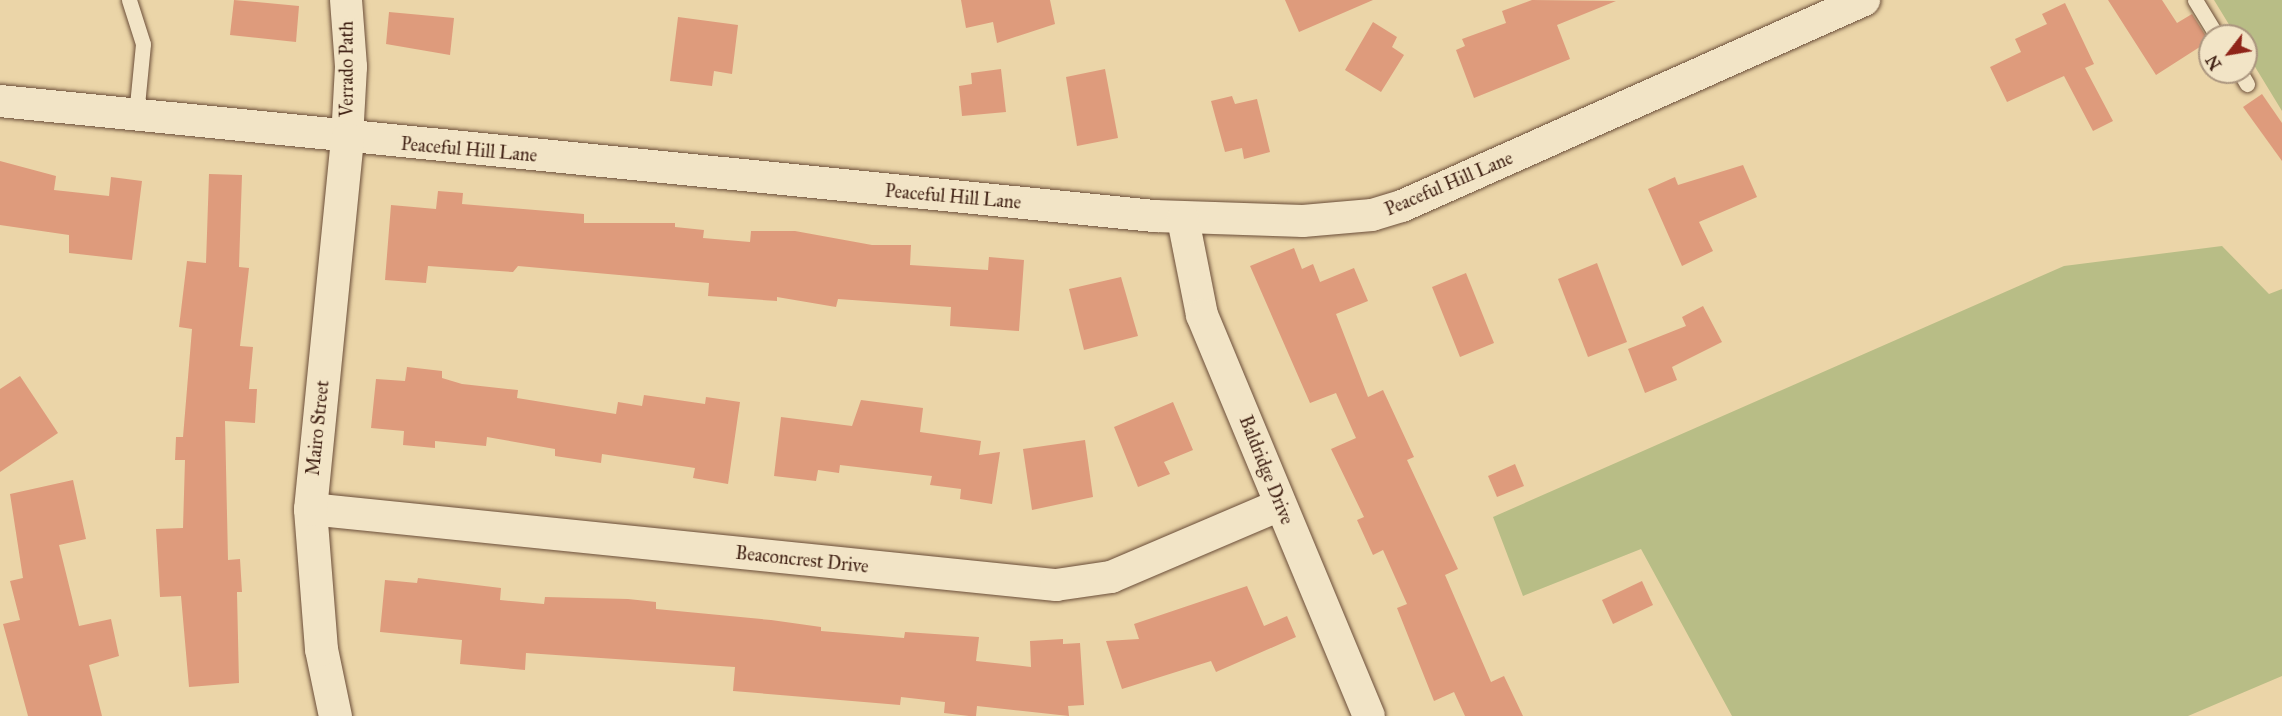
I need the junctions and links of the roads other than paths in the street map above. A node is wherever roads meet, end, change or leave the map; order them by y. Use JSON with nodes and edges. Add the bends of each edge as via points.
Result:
{"nodes":[{"id":1,"x":129,"y":0,"type":"edge"},
{"id":2,"x":346,"y":0,"type":"edge"},
{"id":3,"x":1864,"y":0,"type":"edge"},
{"id":4,"x":2195,"y":0,"type":"edge"},
{"id":5,"x":2210,"y":24,"type":"edge"},
{"id":6,"x":0,"y":101,"type":"edge"},
{"id":7,"x":136,"y":116,"type":"junction"},
{"id":8,"x":347,"y":139,"type":"junction"},
{"id":9,"x":1183,"y":219,"type":"junction"},
{"id":10,"x":1280,"y":505,"type":"junction"},
{"id":11,"x":310,"y":509,"type":"junction"},
{"id":12,"x":335,"y":716,"type":"edge"},
{"id":13,"x":1369,"y":716,"type":"edge"}],
"edges":[{"from":1,"to":7,"type":"lane","via":[[144,44]]},
{"from":2,"to":8,"type":"street","name":"Verrado Path","via":[[351,67]]},
{"from":3,"to":9,"type":"street","name":"Peaceful Hill Lane","via":[[1392,209],[1303,221]]},
{"from":4,"to":5,"type":"lane"},
{"from":6,"to":7,"type":"street","name":"Peaceful Hill Lane"},
{"from":7,"to":8,"type":"street","name":"Peaceful Hill Lane"},
{"from":8,"to":9,"type":"street","name":"Peaceful Hill Lane"},
{"from":8,"to":11,"type":"street","name":"Mairo Street"},
{"from":9,"to":10,"type":"street","name":"Baldridge Drive","via":[[1202,315]]},
{"from":10,"to":11,"type":"street","name":"Beaconcrest Drive","via":[[1111,577],[1056,585]]},
{"from":10,"to":13,"type":"street","name":"Baldridge Drive"},
{"from":11,"to":12,"type":"street","name":"Mairo Street","via":[[321,649]]}]}
